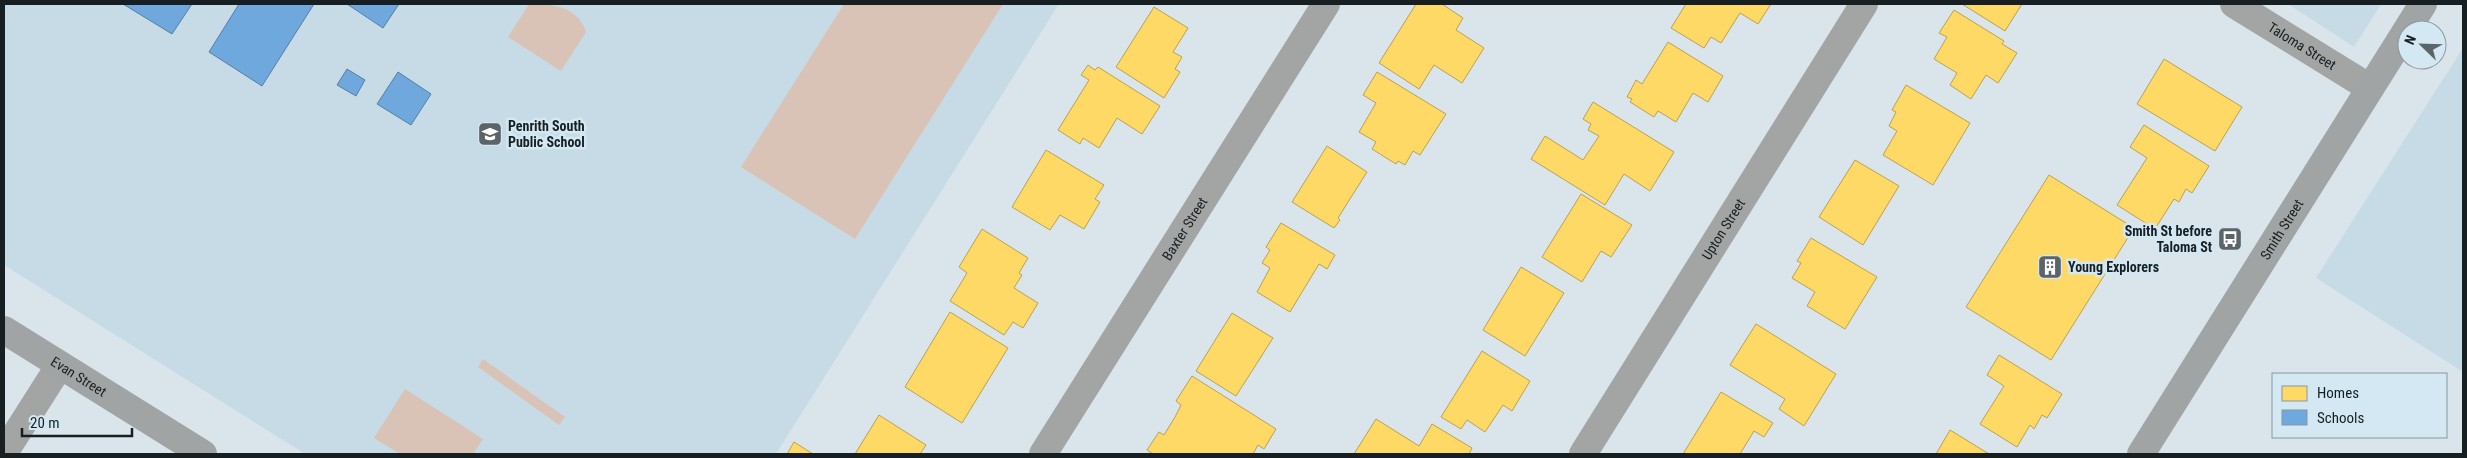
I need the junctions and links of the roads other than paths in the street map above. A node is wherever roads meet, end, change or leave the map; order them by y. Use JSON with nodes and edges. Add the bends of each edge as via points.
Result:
{"nodes":[{"id":1,"x":1326,"y":4,"type":"edge"},
{"id":2,"x":1864,"y":4,"type":"edge"},
{"id":3,"x":2234,"y":4,"type":"edge"},
{"id":4,"x":2423,"y":4,"type":"edge"},
{"id":5,"x":2370,"y":88,"type":"junction"},
{"id":6,"x":4,"y":330,"type":"edge"},
{"id":7,"x":60,"y":365,"type":"junction"},
{"id":8,"x":4,"y":453,"type":"edge"},
{"id":9,"x":203,"y":454,"type":"edge"},
{"id":10,"x":1043,"y":454,"type":"edge"},
{"id":11,"x":1583,"y":454,"type":"edge"},
{"id":12,"x":2141,"y":454,"type":"edge"}],
"edges":[{"from":1,"to":10,"type":"street","name":"Baxter Street"},
{"from":2,"to":11,"type":"street","name":"Upton Street"},
{"from":3,"to":5,"type":"street","name":"Taloma Street"},
{"from":4,"to":5,"type":"street","name":"Smith Street"},
{"from":5,"to":12,"type":"street","name":"Smith Street"},
{"from":6,"to":7,"type":"street","name":"Evan Street"},
{"from":7,"to":8,"type":"street"},
{"from":7,"to":9,"type":"street","name":"Evan Street"}]}
